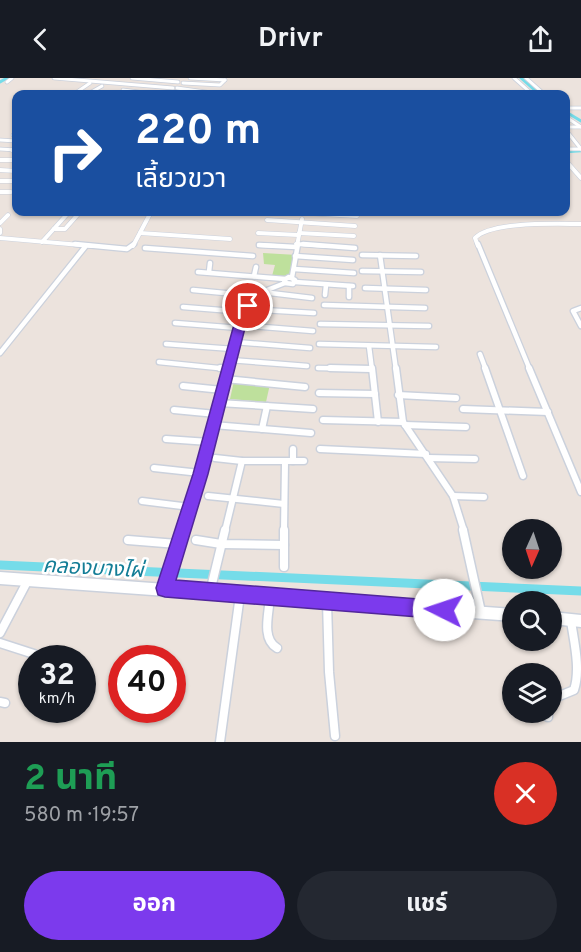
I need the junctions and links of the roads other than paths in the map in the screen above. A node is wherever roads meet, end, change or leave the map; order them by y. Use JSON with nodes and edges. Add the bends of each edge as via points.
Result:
{"nodes":[{"id":1,"x":12,"y":78,"type":"edge"},
{"id":2,"x":54,"y":78,"type":"edge"},
{"id":3,"x":132,"y":78,"type":"edge"},
{"id":4,"x":189,"y":78,"type":"edge"},
{"id":5,"x":514,"y":78,"type":"edge"},
{"id":6,"x":526,"y":78,"type":"edge"},
{"id":7,"x":221,"y":79,"type":"edge"},
{"id":8,"x":6,"y":82,"type":"dead end"},
{"id":9,"x":91,"y":82,"type":"junction"},
{"id":10,"x":178,"y":82,"type":"dead end"},
{"id":11,"x":183,"y":83,"type":"junction"},
{"id":12,"x":102,"y":86,"type":"dead end"},
{"id":13,"x":175,"y":88,"type":"junction"},
{"id":14,"x":80,"y":90,"type":"edge"},
{"id":15,"x":96,"y":90,"type":"edge"},
{"id":16,"x":190,"y":90,"type":"edge"},
{"id":17,"x":528,"y":90,"type":"edge"},
{"id":18,"x":540,"y":90,"type":"edge"},
{"id":19,"x":570,"y":135,"type":"edge"},
{"id":20,"x":0,"y":149,"type":"edge"},
{"id":21,"x":581,"y":149,"type":"edge"},
{"id":22,"x":9,"y":150,"type":"joint"},
{"id":23,"x":0,"y":159,"type":"edge"},
{"id":24,"x":570,"y":166,"type":"edge"},
{"id":25,"x":580,"y":177,"type":"edge"},
{"id":26,"x":0,"y":192,"type":"edge"},
{"id":27,"x":11,"y":192,"type":"dead end"},
{"id":28,"x":8,"y":215,"type":"dead end"},
{"id":29,"x":65,"y":216,"type":"edge"},
{"id":30,"x":76,"y":216,"type":"edge"},
{"id":31,"x":149,"y":216,"type":"edge"},
{"id":32,"x":303,"y":216,"type":"edge"},
{"id":33,"x":267,"y":220,"type":"dead end"},
{"id":34,"x":301,"y":222,"type":"junction"},
{"id":35,"x":0,"y":223,"type":"edge"},
{"id":36,"x":581,"y":224,"type":"edge"},
{"id":37,"x":356,"y":226,"type":"dead end"},
{"id":38,"x":54,"y":229,"type":"junction"},
{"id":39,"x":140,"y":233,"type":"junction"},
{"id":40,"x":258,"y":233,"type":"dead end"},
{"id":41,"x":298,"y":234,"type":"junction"},
{"id":42,"x":354,"y":236,"type":"dead end"},
{"id":43,"x":205,"y":237,"type":"junction"},
{"id":44,"x":0,"y":238,"type":"edge"},
{"id":45,"x":230,"y":239,"type":"dead end"},
{"id":46,"x":42,"y":242,"type":"junction"},
{"id":47,"x":259,"y":245,"type":"dead end"},
{"id":48,"x":296,"y":245,"type":"junction"},
{"id":49,"x":85,"y":247,"type":"junction"},
{"id":50,"x":145,"y":248,"type":"dead end"},
{"id":51,"x":355,"y":248,"type":"dead end"},
{"id":52,"x":199,"y":252,"type":"junction"},
{"id":53,"x":362,"y":255,"type":"dead end"},
{"id":54,"x":380,"y":255,"type":"junction"},
{"id":55,"x":253,"y":256,"type":"dead end"},
{"id":56,"x":295,"y":256,"type":"junction"},
{"id":57,"x":416,"y":256,"type":"dead end"},
{"id":58,"x":352,"y":260,"type":"dead end"},
{"id":59,"x":210,"y":263,"type":"dead end"},
{"id":60,"x":234,"y":266,"type":"dead end"},
{"id":61,"x":256,"y":267,"type":"dead end"},
{"id":62,"x":294,"y":269,"type":"junction"},
{"id":63,"x":362,"y":271,"type":"dead end"},
{"id":64,"x":382,"y":271,"type":"junction"},
{"id":65,"x":198,"y":272,"type":"dead end"},
{"id":66,"x":208,"y":272,"type":"junction"},
{"id":67,"x":421,"y":272,"type":"dead end"},
{"id":68,"x":354,"y":273,"type":"dead end"},
{"id":69,"x":231,"y":274,"type":"junction"},
{"id":70,"x":254,"y":276,"type":"junction"},
{"id":71,"x":285,"y":280,"type":"junction"},
{"id":72,"x":293,"y":280,"type":"junction"},
{"id":73,"x":326,"y":285,"type":"junction"},
{"id":74,"x":365,"y":288,"type":"dead end"},
{"id":75,"x":386,"y":288,"type":"junction"},
{"id":76,"x":193,"y":290,"type":"dead end"},
{"id":77,"x":426,"y":290,"type":"dead end"},
{"id":78,"x":259,"y":294,"type":"junction"},
{"id":79,"x":325,"y":295,"type":"dead end"},
{"id":80,"x":349,"y":297,"type":"dead end"},
{"id":81,"x":312,"y":298,"type":"dead end"},
{"id":82,"x":324,"y":305,"type":"dead end"},
{"id":83,"x":183,"y":307,"type":"dead end"},
{"id":84,"x":388,"y":308,"type":"junction"},
{"id":85,"x":425,"y":308,"type":"dead end"},
{"id":86,"x":581,"y":308,"type":"edge"},
{"id":87,"x":245,"y":310,"type":"junction"},
{"id":88,"x":314,"y":314,"type":"dead end"},
{"id":89,"x":176,"y":323,"type":"dead end"},
{"id":90,"x":320,"y":324,"type":"dead end"},
{"id":91,"x":389,"y":326,"type":"junction"},
{"id":92,"x":429,"y":326,"type":"dead end"},
{"id":93,"x":581,"y":326,"type":"edge"},
{"id":94,"x":240,"y":327,"type":"junction"},
{"id":95,"x":313,"y":331,"type":"dead end"},
{"id":96,"x":166,"y":344,"type":"dead end"},
{"id":97,"x":319,"y":344,"type":"dead end"},
{"id":98,"x":234,"y":345,"type":"junction"},
{"id":99,"x":369,"y":346,"type":"junction"},
{"id":100,"x":392,"y":346,"type":"junction"},
{"id":101,"x":436,"y":347,"type":"dead end"},
{"id":102,"x":310,"y":348,"type":"dead end"},
{"id":103,"x":0,"y":353,"type":"edge"},
{"id":104,"x":480,"y":354,"type":"dead end"},
{"id":105,"x":230,"y":360,"type":"junction"},
{"id":106,"x":159,"y":362,"type":"dead end"},
{"id":107,"x":307,"y":366,"type":"dead end"},
{"id":108,"x":318,"y":368,"type":"dead end"},
{"id":109,"x":228,"y":369,"type":"junction"},
{"id":110,"x":371,"y":369,"type":"junction"},
{"id":111,"x":225,"y":379,"type":"junction"},
{"id":112,"x":183,"y":386,"type":"dead end"},
{"id":113,"x":305,"y":387,"type":"dead end"},
{"id":114,"x":222,"y":390,"type":"junction"},
{"id":115,"x":319,"y":393,"type":"dead end"},
{"id":116,"x":375,"y":394,"type":"junction"},
{"id":117,"x":398,"y":395,"type":"junction"},
{"id":118,"x":456,"y":399,"type":"dead end"},
{"id":119,"x":219,"y":403,"type":"junction"},
{"id":120,"x":267,"y":406,"type":"junction"},
{"id":121,"x":314,"y":409,"type":"dead end"},
{"id":122,"x":463,"y":409,"type":"dead end"},
{"id":123,"x":174,"y":410,"type":"dead end"},
{"id":124,"x":501,"y":410,"type":"junction"},
{"id":125,"x":548,"y":412,"type":"junction"},
{"id":126,"x":216,"y":414,"type":"junction"},
{"id":127,"x":323,"y":420,"type":"dead end"},
{"id":128,"x":378,"y":422,"type":"junction"},
{"id":129,"x":404,"y":424,"type":"junction"},
{"id":130,"x":213,"y":425,"type":"junction"},
{"id":131,"x":466,"y":427,"type":"dead end"},
{"id":132,"x":262,"y":429,"type":"junction"},
{"id":133,"x":311,"y":433,"type":"dead end"},
{"id":134,"x":166,"y":439,"type":"dead end"},
{"id":135,"x":209,"y":442,"type":"junction"},
{"id":136,"x":293,"y":449,"type":"dead end"},
{"id":137,"x":320,"y":449,"type":"dead end"},
{"id":138,"x":427,"y":456,"type":"junction"},
{"id":139,"x":215,"y":458,"type":"dead end"},
{"id":140,"x":475,"y":459,"type":"dead end"},
{"id":141,"x":242,"y":461,"type":"junction"},
{"id":142,"x":289,"y":461,"type":"junction"},
{"id":143,"x":304,"y":461,"type":"dead end"},
{"id":144,"x":154,"y":468,"type":"dead end"},
{"id":145,"x":200,"y":474,"type":"junction"},
{"id":146,"x":523,"y":476,"type":"dead end"},
{"id":147,"x":581,"y":492,"type":"edge"},
{"id":148,"x":208,"y":496,"type":"dead end"},
{"id":149,"x":453,"y":496,"type":"junction"},
{"id":150,"x":484,"y":497,"type":"dead end"},
{"id":151,"x":232,"y":500,"type":"junction"},
{"id":152,"x":142,"y":501,"type":"dead end"},
{"id":153,"x":284,"y":504,"type":"junction"},
{"id":154,"x":190,"y":507,"type":"junction"},
{"id":155,"x":128,"y":540,"type":"dead end"},
{"id":156,"x":195,"y":540,"type":"dead end"},
{"id":157,"x":177,"y":544,"type":"junction"},
{"id":158,"x":221,"y":544,"type":"junction"},
{"id":159,"x":284,"y":545,"type":"junction"},
{"id":160,"x":285,"y":567,"type":"dead end"},
{"id":161,"x":0,"y":578,"type":"edge"},
{"id":162,"x":29,"y":579,"type":"junction"},
{"id":163,"x":165,"y":585,"type":"junction"},
{"id":164,"x":211,"y":587,"type":"junction"},
{"id":165,"x":240,"y":594,"type":"junction"},
{"id":166,"x":270,"y":596,"type":"junction"},
{"id":167,"x":327,"y":601,"type":"junction"},
{"id":168,"x":480,"y":610,"type":"junction"},
{"id":169,"x":502,"y":613,"type":"edge"},
{"id":170,"x":576,"y":620,"type":"edge"},
{"id":171,"x":0,"y":633,"type":"edge"},
{"id":172,"x":0,"y":643,"type":"edge"},
{"id":173,"x":277,"y":648,"type":"dead end"},
{"id":174,"x":18,"y":649,"type":"edge"},
{"id":175,"x":562,"y":695,"type":"edge"},
{"id":176,"x":335,"y":736,"type":"dead end"},
{"id":177,"x":220,"y":742,"type":"edge"}],
"edges":[{"from":1,"to":8,"type":"street"},
{"from":2,"to":9,"type":"street"},
{"from":3,"to":10,"type":"street"},
{"from":4,"to":7,"type":"street"},
{"from":4,"to":11,"type":"street"},
{"from":5,"to":17,"type":"street"},
{"from":6,"to":18,"type":"street"},
{"from":7,"to":11,"type":"street","via":[[226,81],[222,85]]},
{"from":9,"to":13,"type":"street"},
{"from":9,"to":14,"type":"street"},
{"from":11,"to":13,"type":"street"},
{"from":12,"to":15,"type":"street"},
{"from":13,"to":16,"type":"street"},
{"from":19,"to":21,"type":"street"},
{"from":20,"to":22,"type":"street"},
{"from":22,"to":23,"type":"street"},
{"from":24,"to":25,"type":"street"},
{"from":26,"to":27,"type":"street"},
{"from":28,"to":35,"type":"street"},
{"from":29,"to":38,"type":"street"},
{"from":30,"to":38,"type":"street","via":[[64,229]]},
{"from":31,"to":39,"type":"street"},
{"from":32,"to":34,"type":"street"},
{"from":33,"to":34,"type":"street"},
{"from":34,"to":37,"type":"street"},
{"from":34,"to":41,"type":"street"},
{"from":36,"to":125,"type":"street","via":[[528,224],[482,232],[475,238]]},
{"from":38,"to":46,"type":"street"},
{"from":39,"to":43,"type":"street"},
{"from":39,"to":49,"type":"street","via":[[129,248]]},
{"from":40,"to":41,"type":"street"},
{"from":41,"to":42,"type":"street"},
{"from":41,"to":48,"type":"street"},
{"from":43,"to":45,"type":"street"},
{"from":43,"to":52,"type":"street"},
{"from":44,"to":46,"type":"street"},
{"from":46,"to":49,"type":"street"},
{"from":47,"to":48,"type":"street"},
{"from":48,"to":51,"type":"street"},
{"from":48,"to":56,"type":"street"},
{"from":49,"to":103,"type":"street"},
{"from":50,"to":52,"type":"street"},
{"from":52,"to":55,"type":"street"},
{"from":53,"to":54,"type":"street"},
{"from":54,"to":57,"type":"street"},
{"from":54,"to":64,"type":"street"},
{"from":56,"to":58,"type":"street"},
{"from":56,"to":62,"type":"street"},
{"from":59,"to":66,"type":"street"},
{"from":60,"to":69,"type":"street"},
{"from":61,"to":70,"type":"street"},
{"from":62,"to":68,"type":"street"},
{"from":62,"to":72,"type":"street"},
{"from":63,"to":64,"type":"street"},
{"from":64,"to":67,"type":"street"},
{"from":64,"to":75,"type":"street"},
{"from":65,"to":66,"type":"street"},
{"from":66,"to":69,"type":"street"},
{"from":69,"to":70,"type":"street"},
{"from":70,"to":71,"type":"street"},
{"from":71,"to":72,"type":"street","via":[[291,284]]},
{"from":71,"to":78,"type":"street"},
{"from":72,"to":73,"type":"street"},
{"from":73,"to":79,"type":"street"},
{"from":73,"to":80,"type":"street","via":[[351,286]]},
{"from":74,"to":75,"type":"street"},
{"from":75,"to":77,"type":"street"},
{"from":75,"to":84,"type":"street"},
{"from":76,"to":78,"type":"street"},
{"from":78,"to":81,"type":"street"},
{"from":78,"to":87,"type":"street"},
{"from":82,"to":84,"type":"street"},
{"from":83,"to":87,"type":"street"},
{"from":84,"to":85,"type":"street"},
{"from":84,"to":91,"type":"street"},
{"from":86,"to":93,"type":"street","via":[[573,311]]},
{"from":87,"to":88,"type":"street"},
{"from":87,"to":94,"type":"street"},
{"from":89,"to":94,"type":"street"},
{"from":90,"to":91,"type":"street"},
{"from":91,"to":92,"type":"street"},
{"from":91,"to":100,"type":"street"},
{"from":94,"to":95,"type":"street"},
{"from":94,"to":98,"type":"street"},
{"from":96,"to":98,"type":"street"},
{"from":97,"to":99,"type":"street"},
{"from":98,"to":102,"type":"street"},
{"from":98,"to":105,"type":"street"},
{"from":99,"to":100,"type":"street"},
{"from":99,"to":110,"type":"street"},
{"from":100,"to":101,"type":"street"},
{"from":100,"to":117,"type":"street"},
{"from":104,"to":124,"type":"street"},
{"from":105,"to":107,"type":"street"},
{"from":105,"to":109,"type":"street"},
{"from":106,"to":109,"type":"street"},
{"from":108,"to":110,"type":"street"},
{"from":109,"to":111,"type":"street"},
{"from":110,"to":116,"type":"street"},
{"from":111,"to":113,"type":"street"},
{"from":111,"to":114,"type":"street"},
{"from":112,"to":114,"type":"street"},
{"from":114,"to":119,"type":"street"},
{"from":115,"to":116,"type":"street"},
{"from":116,"to":128,"type":"street"},
{"from":117,"to":118,"type":"street"},
{"from":117,"to":129,"type":"street"},
{"from":119,"to":120,"type":"street"},
{"from":119,"to":126,"type":"street"},
{"from":120,"to":121,"type":"street"},
{"from":120,"to":132,"type":"street"},
{"from":122,"to":124,"type":"street"},
{"from":123,"to":126,"type":"street"},
{"from":124,"to":125,"type":"street"},
{"from":124,"to":146,"type":"street"},
{"from":125,"to":147,"type":"street"},
{"from":126,"to":130,"type":"street"},
{"from":127,"to":128,"type":"street"},
{"from":128,"to":129,"type":"street"},
{"from":129,"to":131,"type":"street"},
{"from":129,"to":138,"type":"street"},
{"from":130,"to":132,"type":"street"},
{"from":130,"to":135,"type":"street"},
{"from":132,"to":133,"type":"street"},
{"from":134,"to":135,"type":"street"},
{"from":135,"to":145,"type":"street"},
{"from":136,"to":142,"type":"street"},
{"from":137,"to":138,"type":"street"},
{"from":138,"to":140,"type":"street"},
{"from":138,"to":149,"type":"street"},
{"from":139,"to":141,"type":"street"},
{"from":141,"to":142,"type":"street"},
{"from":141,"to":151,"type":"street"},
{"from":142,"to":143,"type":"street"},
{"from":142,"to":153,"type":"street"},
{"from":144,"to":145,"type":"street"},
{"from":145,"to":154,"type":"street"},
{"from":148,"to":151,"type":"street"},
{"from":149,"to":150,"type":"street"},
{"from":149,"to":168,"type":"street"},
{"from":151,"to":153,"type":"street"},
{"from":151,"to":158,"type":"street"},
{"from":152,"to":154,"type":"street"},
{"from":153,"to":159,"type":"street"},
{"from":154,"to":157,"type":"street"},
{"from":155,"to":157,"type":"street"},
{"from":156,"to":158,"type":"street"},
{"from":157,"to":163,"type":"street"},
{"from":158,"to":159,"type":"street"},
{"from":158,"to":164,"type":"street"},
{"from":159,"to":160,"type":"street"},
{"from":161,"to":162,"type":"street"},
{"from":162,"to":163,"type":"street"},
{"from":162,"to":171,"type":"street"},
{"from":163,"to":164,"type":"street"},
{"from":164,"to":165,"type":"street"},
{"from":165,"to":166,"type":"street"},
{"from":165,"to":177,"type":"street"},
{"from":166,"to":167,"type":"street"},
{"from":166,"to":173,"type":"street","via":[[267,636]]},
{"from":167,"to":168,"type":"street"},
{"from":167,"to":176,"type":"street"},
{"from":168,"to":169,"type":"street"},
{"from":170,"to":175,"type":"street","via":[[577,685]]},
{"from":172,"to":174,"type":"street"}]}
